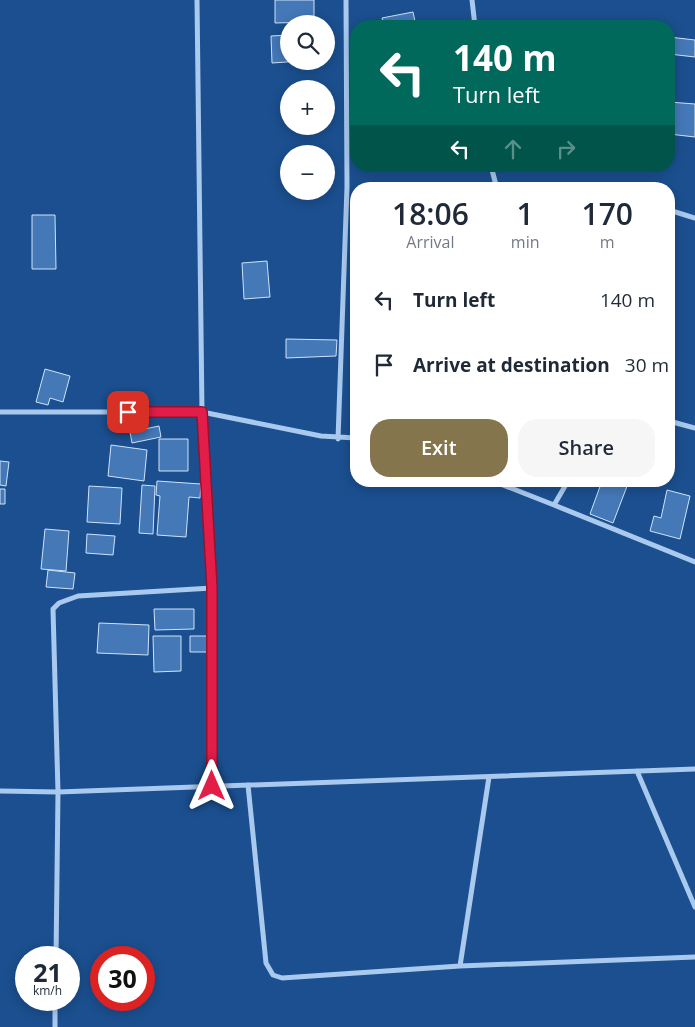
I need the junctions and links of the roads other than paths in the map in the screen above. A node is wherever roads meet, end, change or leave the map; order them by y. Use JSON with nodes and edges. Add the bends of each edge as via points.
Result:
{"nodes":[{"id":1,"x":197,"y":0,"type":"edge"},
{"id":2,"x":346,"y":0,"type":"edge"},
{"id":3,"x":472,"y":0,"type":"edge"},
{"id":4,"x":474,"y":20,"type":"edge"},
{"id":5,"x":675,"y":212,"type":"edge"},
{"id":6,"x":695,"y":218,"type":"edge"},
{"id":7,"x":0,"y":412,"type":"edge"},
{"id":8,"x":202,"y":412,"type":"junction"},
{"id":9,"x":675,"y":423,"type":"edge"},
{"id":10,"x":695,"y":428,"type":"edge"},
{"id":11,"x":350,"y":438,"type":"edge"},
{"id":12,"x":338,"y":439,"type":"junction"},
{"id":13,"x":508,"y":487,"type":"edge"},
{"id":14,"x":564,"y":487,"type":"edge"},
{"id":15,"x":554,"y":505,"type":"junction"},
{"id":16,"x":695,"y":562,"type":"edge"},
{"id":17,"x":212,"y":588,"type":"junction"},
{"id":18,"x":695,"y":769,"type":"edge"},
{"id":19,"x":637,"y":771,"type":"junction"},
{"id":20,"x":489,"y":777,"type":"junction"},
{"id":21,"x":248,"y":785,"type":"junction"},
{"id":22,"x":212,"y":786,"type":"junction"},
{"id":23,"x":0,"y":791,"type":"edge"},
{"id":24,"x":58,"y":792,"type":"junction"},
{"id":25,"x":695,"y":907,"type":"edge"},
{"id":26,"x":56,"y":946,"type":"edge"},
{"id":27,"x":695,"y":957,"type":"edge"},
{"id":28,"x":460,"y":966,"type":"junction"},
{"id":29,"x":55,"y":1011,"type":"edge"},
{"id":30,"x":55,"y":1027,"type":"edge"}],
"edges":[{"from":1,"to":8,"type":"street"},
{"from":2,"to":12,"type":"street","via":[[347,187]]},
{"from":3,"to":4,"type":"street"},
{"from":5,"to":6,"type":"street"},
{"from":7,"to":8,"type":"street"},
{"from":8,"to":12,"type":"street"},
{"from":8,"to":17,"type":"street"},
{"from":9,"to":10,"type":"street"},
{"from":11,"to":12,"type":"street"},
{"from":13,"to":15,"type":"street"},
{"from":14,"to":15,"type":"street"},
{"from":15,"to":16,"type":"street"},
{"from":17,"to":22,"type":"street"},
{"from":17,"to":24,"type":"street","via":[[78,596],[59,603],[53,609]]},
{"from":18,"to":19,"type":"street"},
{"from":19,"to":20,"type":"street"},
{"from":19,"to":25,"type":"street"},
{"from":20,"to":21,"type":"street"},
{"from":20,"to":28,"type":"street"},
{"from":21,"to":22,"type":"street"},
{"from":21,"to":28,"type":"street","via":[[266,963],[273,974],[282,978],[302,978]]},
{"from":22,"to":24,"type":"street"},
{"from":23,"to":24,"type":"street"},
{"from":24,"to":26,"type":"street"},
{"from":27,"to":28,"type":"street"},
{"from":29,"to":30,"type":"street"}]}
